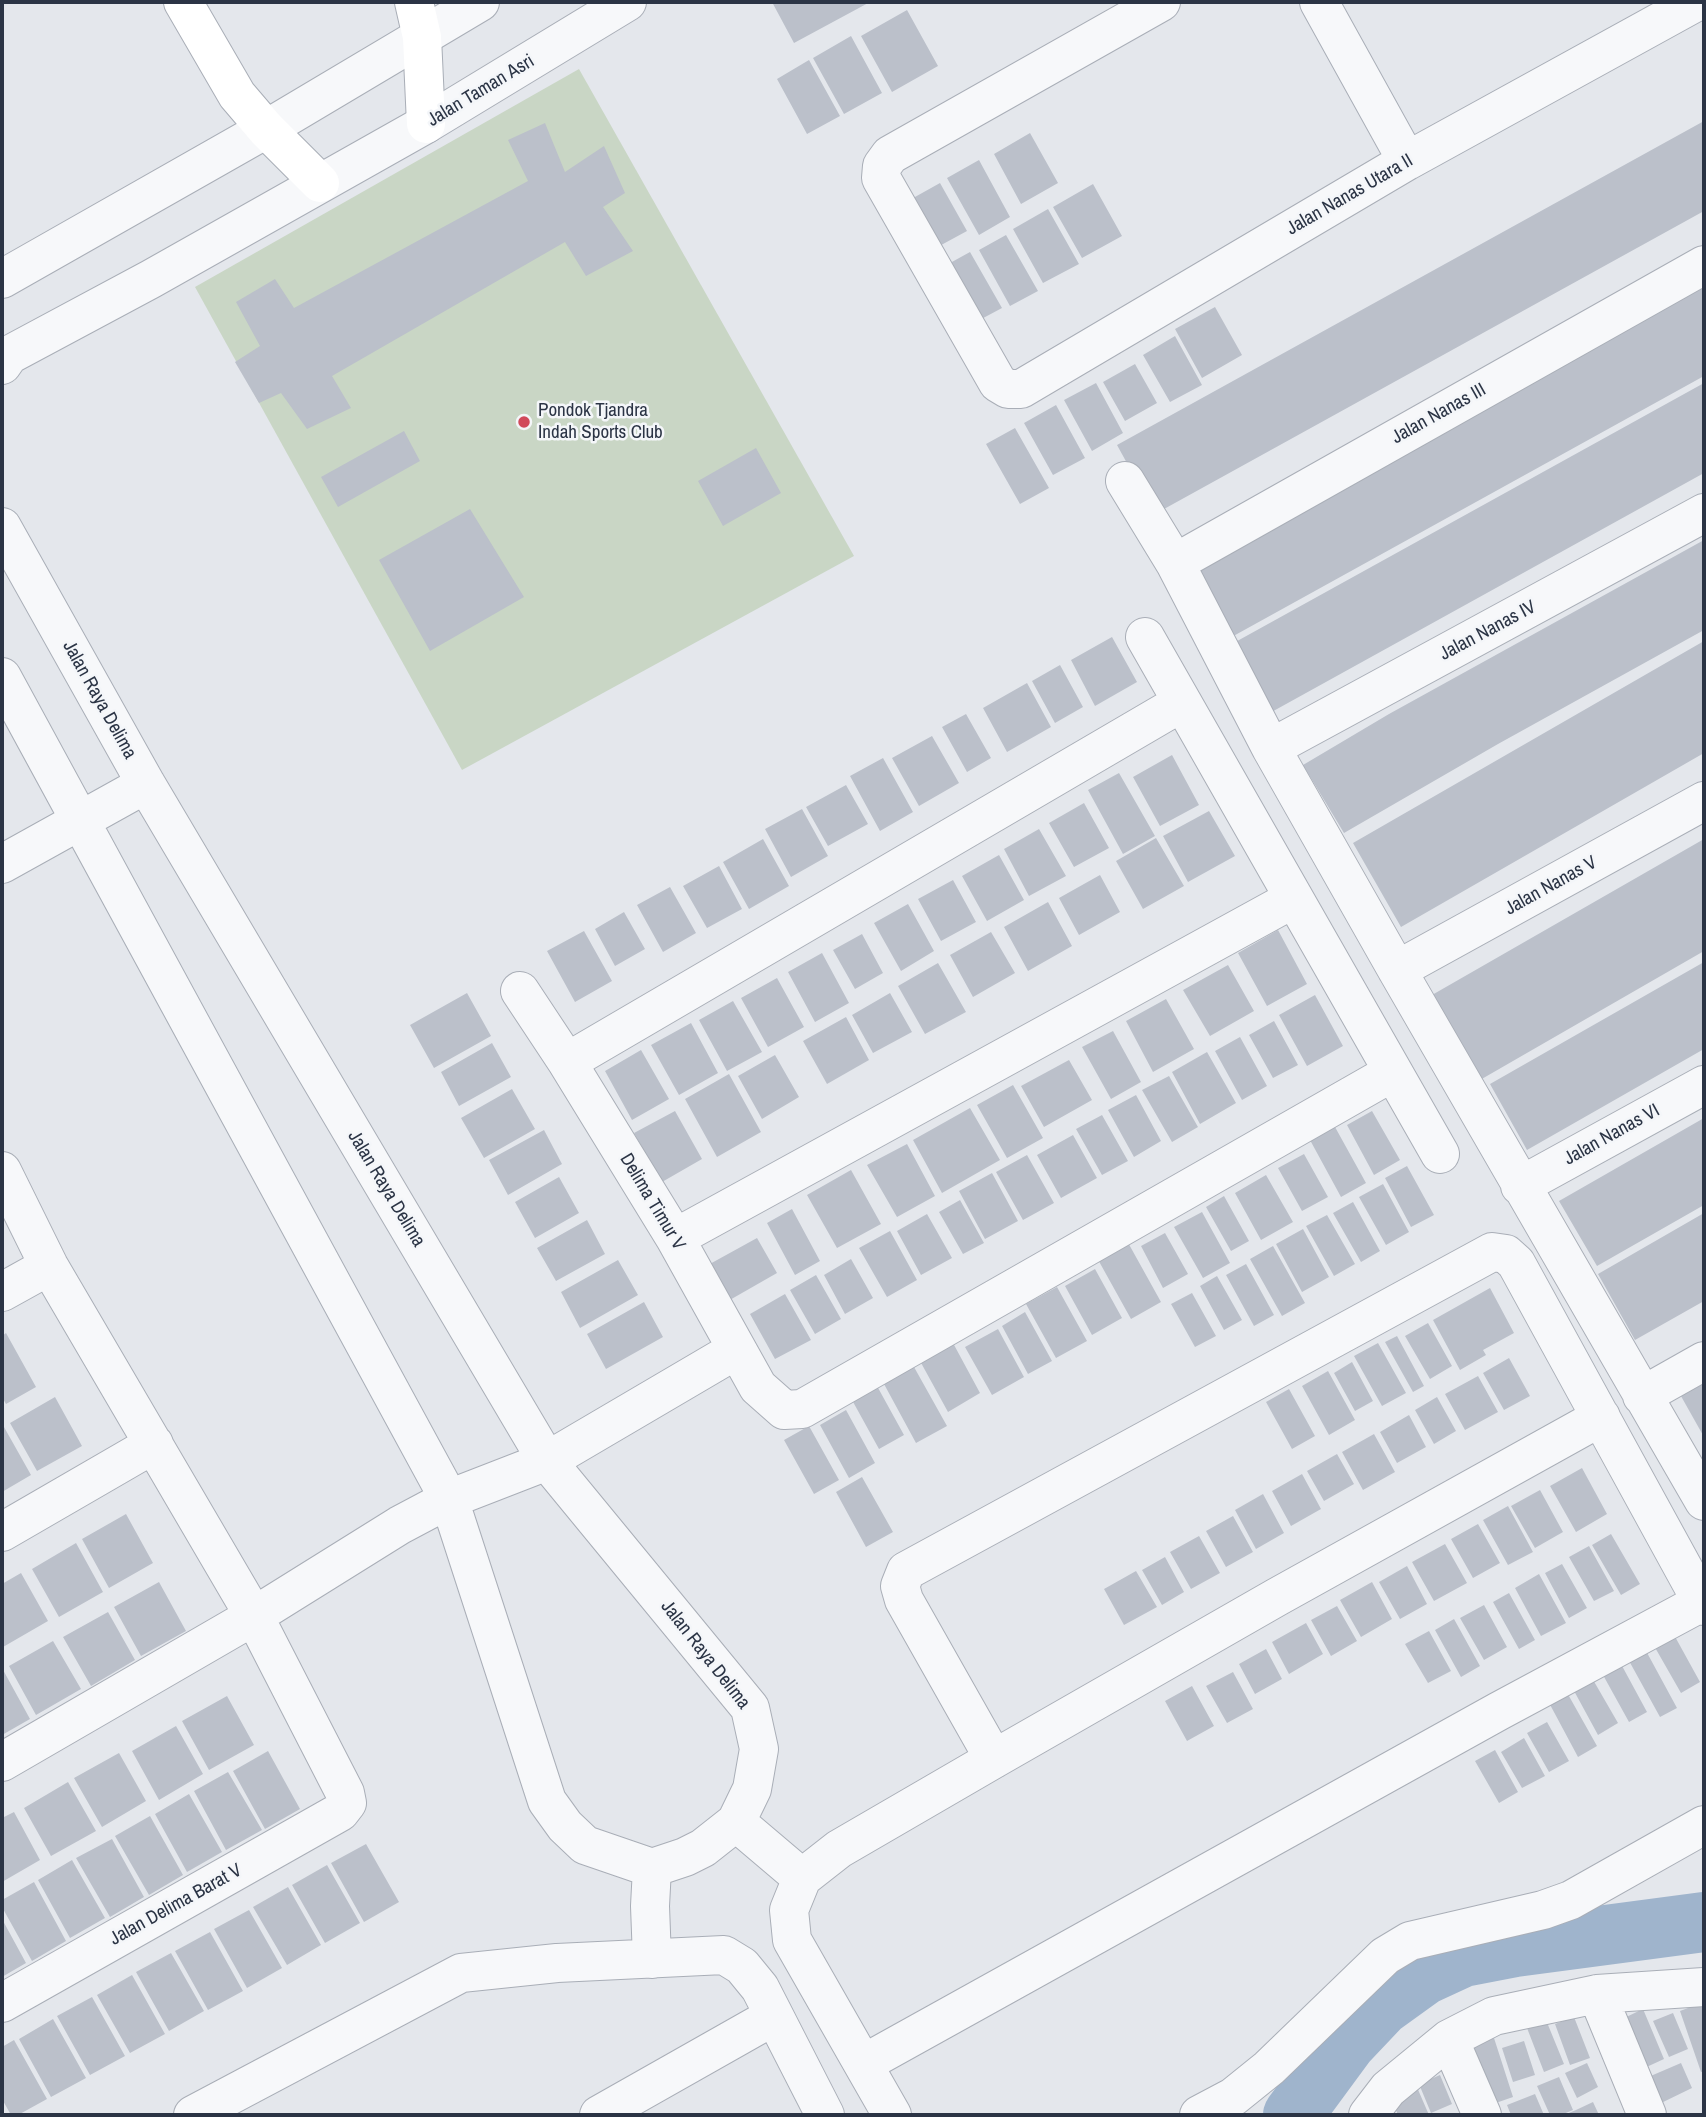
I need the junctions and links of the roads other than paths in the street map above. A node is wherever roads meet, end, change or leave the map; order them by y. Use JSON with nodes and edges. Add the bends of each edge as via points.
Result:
{"nodes":[{"id":1,"x":183,"y":2,"type":"edge"},
{"id":2,"x":480,"y":2,"type":"edge"},
{"id":3,"x":627,"y":2,"type":"edge"},
{"id":4,"x":1161,"y":2,"type":"edge"},
{"id":5,"x":1319,"y":2,"type":"edge"},
{"id":6,"x":1696,"y":2,"type":"edge"},
{"id":7,"x":418,"y":19,"type":"edge"},
{"id":8,"x":426,"y":124,"type":"junction"},
{"id":9,"x":270,"y":127,"type":"junction"},
{"id":10,"x":1407,"y":161,"type":"junction"},
{"id":11,"x":326,"y":180,"type":"junction"},
{"id":12,"x":1704,"y":265,"type":"edge"},
{"id":13,"x":2,"y":279,"type":"edge"},
{"id":14,"x":2,"y":365,"type":"edge"},
{"id":15,"x":1125,"y":481,"type":"dead end"},
{"id":16,"x":1704,"y":513,"type":"edge"},
{"id":17,"x":2,"y":527,"type":"edge"},
{"id":18,"x":1175,"y":563,"type":"junction"},
{"id":19,"x":1145,"y":637,"type":"dead end"},
{"id":20,"x":2,"y":677,"type":"edge"},
{"id":21,"x":1181,"y":703,"type":"junction"},
{"id":22,"x":1271,"y":748,"type":"junction"},
{"id":23,"x":146,"y":784,"type":"junction"},
{"id":24,"x":1704,"y":801,"type":"edge"},
{"id":25,"x":79,"y":822,"type":"junction"},
{"id":26,"x":2,"y":864,"type":"edge"},
{"id":27,"x":1293,"y":899,"type":"junction"},
{"id":28,"x":1397,"y":970,"type":"junction"},
{"id":29,"x":520,"y":991,"type":"dead end"},
{"id":30,"x":567,"y":1062,"type":"junction"},
{"id":31,"x":1393,"y":1072,"type":"junction"},
{"id":32,"x":1704,"y":1085,"type":"edge"},
{"id":33,"x":1440,"y":1154,"type":"dead end"},
{"id":34,"x":2,"y":1171,"type":"edge"},
{"id":35,"x":1520,"y":1186,"type":"junction"},
{"id":36,"x":675,"y":1238,"type":"junction"},
{"id":37,"x":49,"y":1266,"type":"junction"},
{"id":38,"x":2,"y":1292,"type":"edge"},
{"id":39,"x":736,"y":1350,"type":"junction"},
{"id":40,"x":1704,"y":1361,"type":"edge"},
{"id":41,"x":1642,"y":1396,"type":"junction"},
{"id":42,"x":1601,"y":1417,"type":"junction"},
{"id":43,"x":154,"y":1444,"type":"junction"},
{"id":44,"x":547,"y":1461,"type":"junction"},
{"id":45,"x":449,"y":1499,"type":"junction"},
{"id":46,"x":1704,"y":1501,"type":"edge"},
{"id":47,"x":2,"y":1532,"type":"edge"},
{"id":48,"x":1703,"y":1604,"type":"edge"},
{"id":49,"x":254,"y":1616,"type":"junction"},
{"id":50,"x":994,"y":1759,"type":"junction"},
{"id":51,"x":2,"y":1762,"type":"edge"},
{"id":52,"x":736,"y":1822,"type":"junction"},
{"id":53,"x":1704,"y":1825,"type":"edge"},
{"id":54,"x":652,"y":1868,"type":"junction"},
{"id":55,"x":802,"y":1878,"type":"junction"},
{"id":56,"x":652,"y":1959,"type":"junction"},
{"id":57,"x":1704,"y":1987,"type":"edge"},
{"id":58,"x":1597,"y":1994,"type":"junction"},
{"id":59,"x":2,"y":2003,"type":"edge"},
{"id":60,"x":774,"y":2016,"type":"junction"},
{"id":61,"x":1449,"y":2039,"type":"junction"},
{"id":62,"x":863,"y":2064,"type":"junction"},
{"id":63,"x":193,"y":2115,"type":"edge"},
{"id":64,"x":599,"y":2115,"type":"edge"},
{"id":65,"x":825,"y":2115,"type":"edge"},
{"id":66,"x":892,"y":2115,"type":"edge"},
{"id":67,"x":1199,"y":2115,"type":"edge"},
{"id":68,"x":1368,"y":2115,"type":"edge"},
{"id":69,"x":1482,"y":2115,"type":"edge"},
{"id":70,"x":1647,"y":2115,"type":"edge"}],
"edges":[{"from":1,"to":9,"type":"main road","via":[[237,94]]},
{"from":2,"to":7,"type":"street"},
{"from":3,"to":8,"type":"street","name":"Jalan Taman Asri"},
{"from":4,"to":10,"type":"street","name":"Jalan Nanas Utara II","via":[[890,155],[882,166],[881,178],[998,383],[1007,389],[1021,389]]},
{"from":5,"to":10,"type":"street"},
{"from":6,"to":10,"type":"street","name":"Jalan Nanas Utara II"},
{"from":7,"to":8,"type":"main road"},
{"from":7,"to":9,"type":"street"},
{"from":8,"to":11,"type":"street","name":"Jalan Taman Asri"},
{"from":9,"to":11,"type":"main road"},
{"from":9,"to":13,"type":"street"},
{"from":11,"to":14,"type":"street","via":[[9,355]]},
{"from":12,"to":18,"type":"street","name":"Jalan Nanas III"},
{"from":15,"to":18,"type":"street"},
{"from":16,"to":22,"type":"street","name":"Jalan Nanas IV"},
{"from":17,"to":23,"type":"street","name":"Jalan Raya Delima"},
{"from":18,"to":22,"type":"street"},
{"from":19,"to":21,"type":"street"},
{"from":20,"to":25,"type":"street"},
{"from":21,"to":27,"type":"street"},
{"from":21,"to":30,"type":"street"},
{"from":22,"to":28,"type":"street"},
{"from":23,"to":25,"type":"street"},
{"from":23,"to":44,"type":"street","name":"Jalan Raya Delima"},
{"from":24,"to":28,"type":"street","name":"Jalan Nanas V"},
{"from":25,"to":26,"type":"street"},
{"from":25,"to":45,"type":"street"},
{"from":27,"to":31,"type":"street"},
{"from":27,"to":36,"type":"street"},
{"from":28,"to":35,"type":"street"},
{"from":29,"to":30,"type":"street","name":"Delima Timur V"},
{"from":30,"to":36,"type":"street","name":"Delima Timur V"},
{"from":31,"to":33,"type":"street"},
{"from":31,"to":39,"type":"street","name":"Delima Timur V","via":[[802,1409],[784,1410],[758,1387]]},
{"from":32,"to":35,"type":"street","name":"Jalan Nanas VI"},
{"from":34,"to":37,"type":"street"},
{"from":35,"to":41,"type":"street"},
{"from":36,"to":39,"type":"street","name":"Delima Timur V"},
{"from":37,"to":38,"type":"street"},
{"from":37,"to":43,"type":"street"},
{"from":39,"to":44,"type":"street"},
{"from":40,"to":41,"type":"street"},
{"from":41,"to":46,"type":"street"},
{"from":42,"to":48,"type":"street"},
{"from":42,"to":50,"type":"street"},
{"from":42,"to":50,"type":"street","via":[[1516,1264],[1506,1254],[1492,1252],[906,1572],[900,1586],[904,1600]]},
{"from":43,"to":47,"type":"street"},
{"from":43,"to":49,"type":"street"},
{"from":44,"to":45,"type":"street"},
{"from":44,"to":52,"type":"street","name":"Jalan Raya Delima","via":[[750,1709],[759,1749],[752,1789]]},
{"from":45,"to":49,"type":"street"},
{"from":45,"to":54,"type":"street","via":[[547,1801],[586,1846]]},
{"from":48,"to":62,"type":"street","via":[[1487,1718]]},
{"from":49,"to":51,"type":"street"},
{"from":49,"to":59,"type":"street","name":"Jalan Delima Barat V","via":[[345,1793],[346,1803],[340,1812]]},
{"from":50,"to":55,"type":"street","via":[[839,1849]]},
{"from":52,"to":54,"type":"street","name":"Jalan Raya Delima","via":[[703,1848]]},
{"from":52,"to":55,"type":"street"},
{"from":53,"to":67,"type":"street","via":[[1571,1900],[1410,1941],[1385,1956],[1269,2068],[1233,2097]]},
{"from":54,"to":56,"type":"street"},
{"from":55,"to":62,"type":"street","via":[[789,1910],[792,1940]]},
{"from":56,"to":60,"type":"street","via":[[723,1955],[742,1966]]},
{"from":56,"to":63,"type":"street","via":[[461,1973]]},
{"from":57,"to":58,"type":"street"},
{"from":58,"to":61,"type":"street","via":[[1494,2016]]},
{"from":58,"to":70,"type":"street"},
{"from":60,"to":64,"type":"street"},
{"from":60,"to":65,"type":"street"},
{"from":61,"to":68,"type":"street","via":[[1388,2089]]},
{"from":61,"to":69,"type":"street"},
{"from":62,"to":66,"type":"street"}]}
